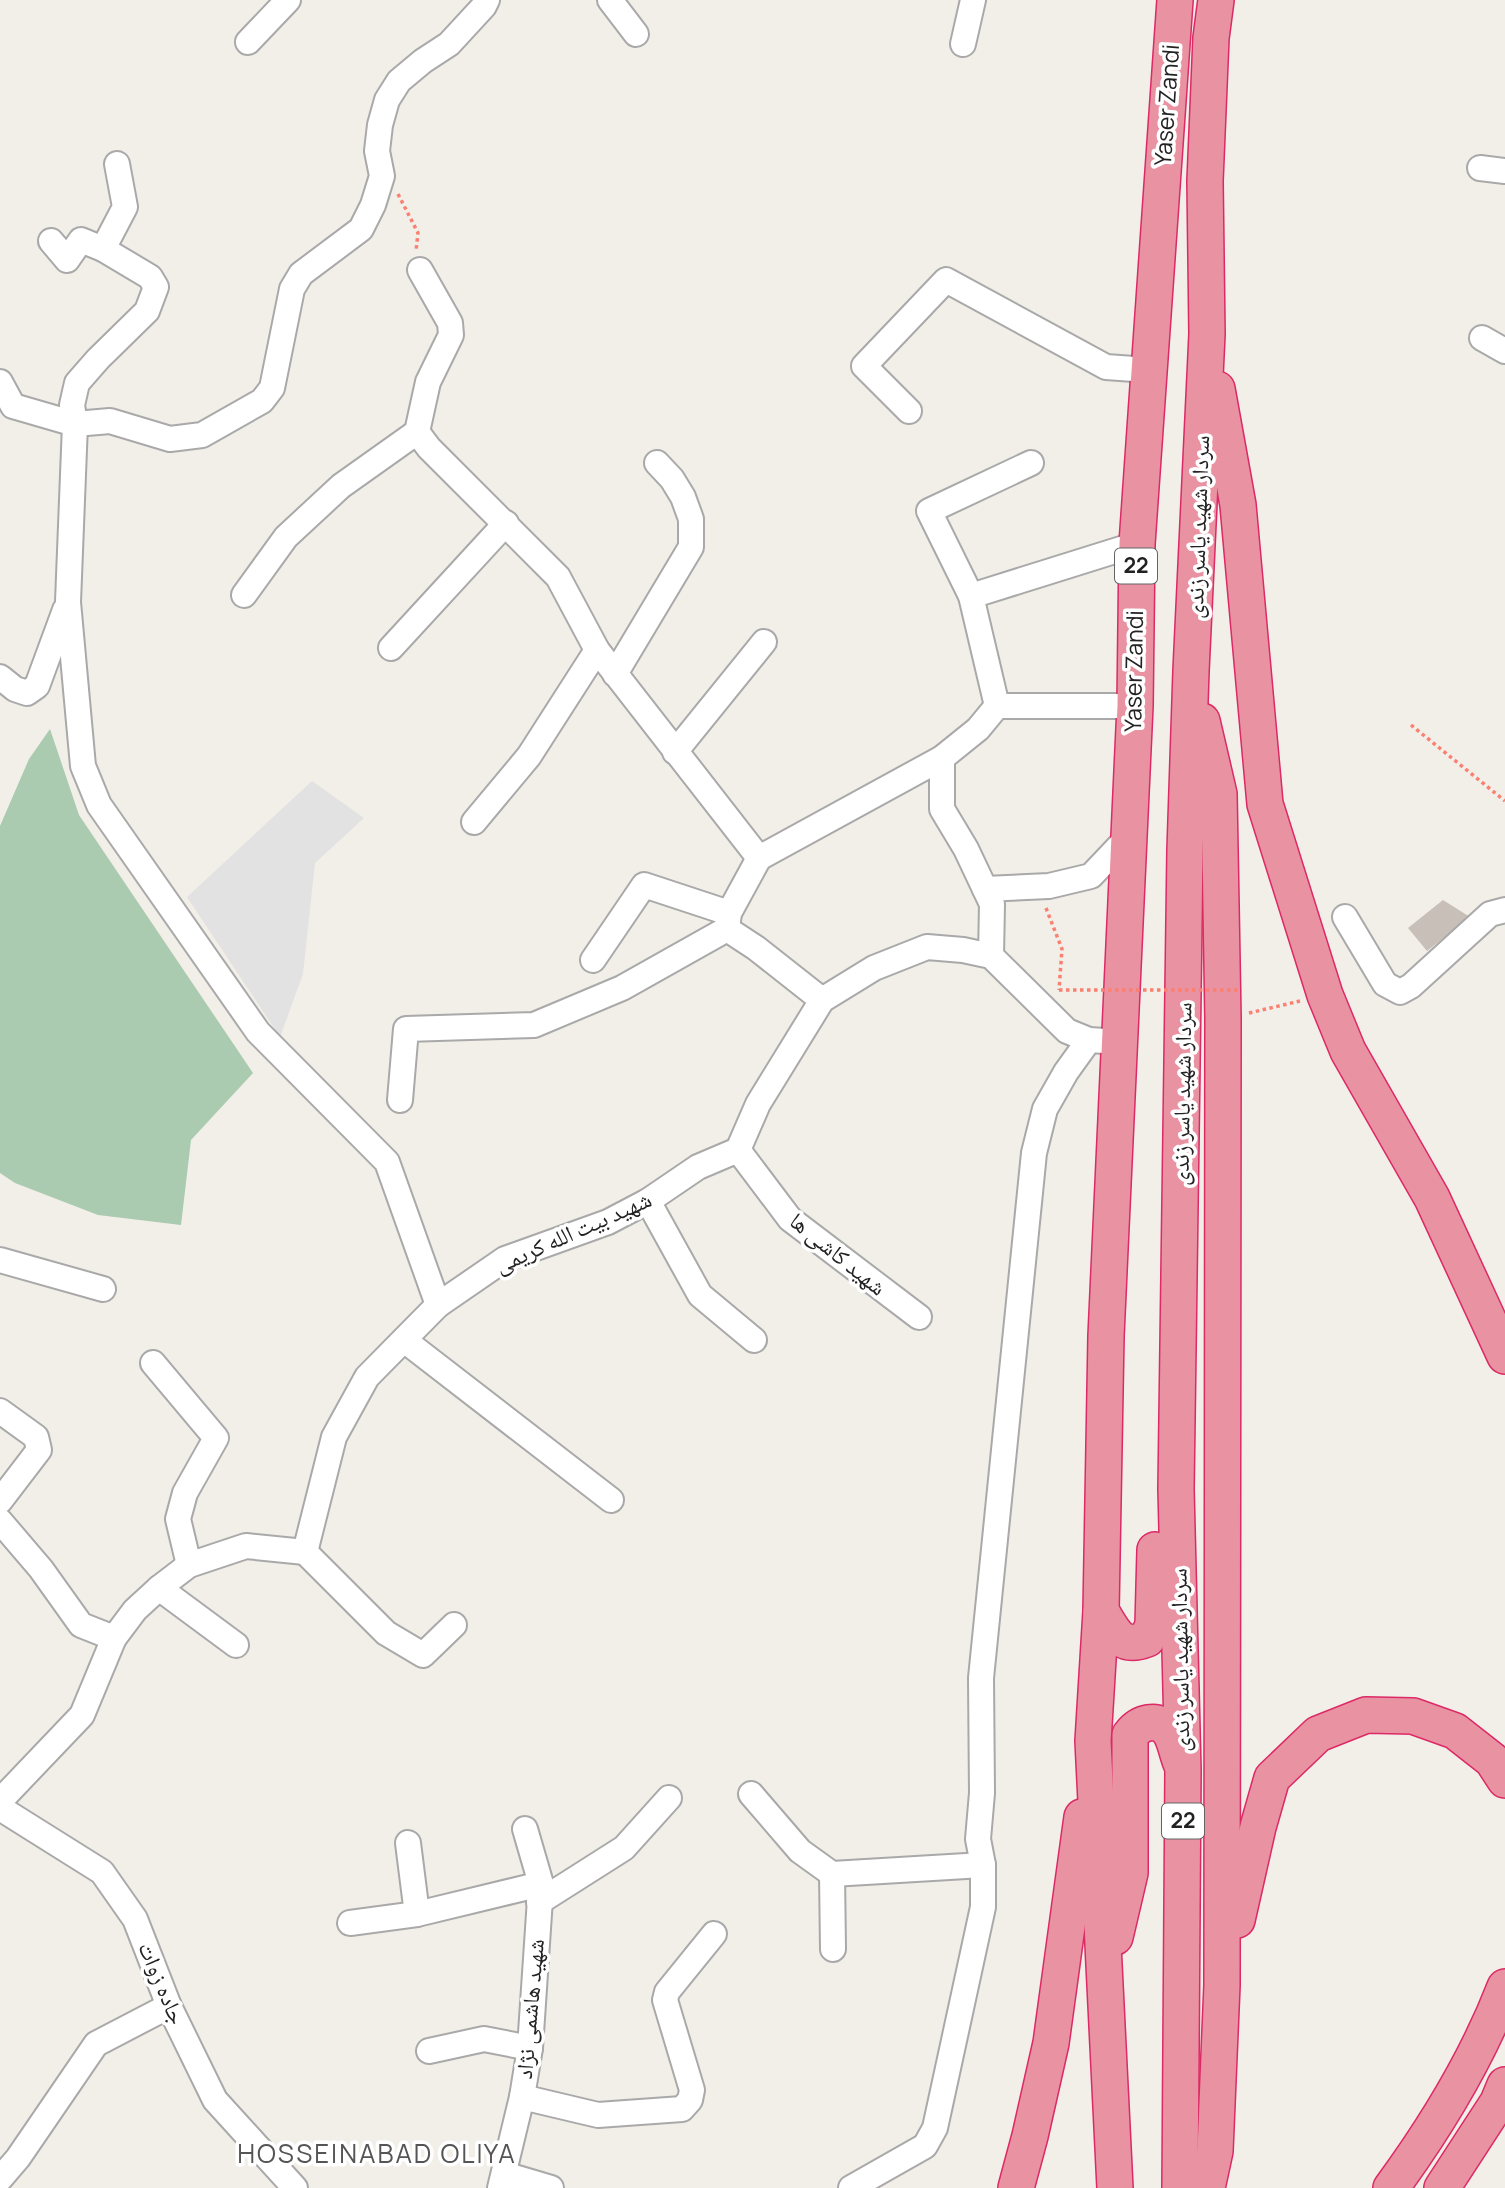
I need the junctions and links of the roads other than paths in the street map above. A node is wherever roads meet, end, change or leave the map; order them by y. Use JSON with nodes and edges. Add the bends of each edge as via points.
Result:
{"nodes":[{"id":1,"x":288,"y":0,"type":"edge"},
{"id":2,"x":487,"y":0,"type":"edge"},
{"id":3,"x":610,"y":0,"type":"edge"},
{"id":4,"x":973,"y":0,"type":"edge"},
{"id":5,"x":1175,"y":0,"type":"edge"},
{"id":6,"x":1216,"y":0,"type":"edge"},
{"id":7,"x":1230,"y":0,"type":"edge"},
{"id":8,"x":636,"y":34,"type":"dead end"},
{"id":9,"x":1212,"y":38,"type":"junction"},
{"id":10,"x":248,"y":42,"type":"dead end"},
{"id":11,"x":963,"y":44,"type":"dead end"},
{"id":12,"x":117,"y":164,"type":"dead end"},
{"id":13,"x":1480,"y":168,"type":"dead end"},
{"id":14,"x":1505,"y":171,"type":"edge"},
{"id":15,"x":51,"y":241,"type":"dead end"},
{"id":16,"x":103,"y":249,"type":"junction"},
{"id":17,"x":420,"y":270,"type":"road end"},
{"id":18,"x":1207,"y":334,"type":"junction"},
{"id":19,"x":1482,"y":338,"type":"dead end"},
{"id":20,"x":1505,"y":351,"type":"edge"},
{"id":21,"x":1148,"y":370,"type":"junction"},
{"id":22,"x":0,"y":382,"type":"edge"},
{"id":23,"x":909,"y":411,"type":"dead end"},
{"id":24,"x":7,"y":414,"type":"edge"},
{"id":25,"x":75,"y":424,"type":"junction"},
{"id":26,"x":417,"y":432,"type":"junction"},
{"id":27,"x":657,"y":463,"type":"dead end"},
{"id":28,"x":1031,"y":463,"type":"dead end"},
{"id":29,"x":506,"y":523,"type":"junction"},
{"id":30,"x":1136,"y":544,"type":"junction"},
{"id":31,"x":244,"y":595,"type":"dead end"},
{"id":32,"x":971,"y":596,"type":"junction"},
{"id":33,"x":68,"y":602,"type":"junction"},
{"id":34,"x":764,"y":642,"type":"dead end"},
{"id":35,"x":391,"y":648,"type":"dead end"},
{"id":36,"x":597,"y":650,"type":"junction"},
{"id":37,"x":1191,"y":671,"type":"junction"},
{"id":38,"x":615,"y":674,"type":"junction"},
{"id":39,"x":0,"y":677,"type":"edge"},
{"id":40,"x":997,"y":706,"type":"junction"},
{"id":41,"x":1135,"y":706,"type":"junction"},
{"id":42,"x":674,"y":752,"type":"junction"},
{"id":43,"x":942,"y":758,"type":"junction"},
{"id":44,"x":474,"y":822,"type":"dead end"},
{"id":45,"x":1128,"y":837,"type":"junction"},
{"id":46,"x":759,"y":858,"type":"junction"},
{"id":47,"x":985,"y":889,"type":"junction"},
{"id":48,"x":1505,"y":910,"type":"edge"},
{"id":49,"x":1345,"y":917,"type":"dead end"},
{"id":50,"x":728,"y":921,"type":"junction"},
{"id":51,"x":990,"y":956,"type":"junction"},
{"id":52,"x":593,"y":960,"type":"dead end"},
{"id":53,"x":822,"y":1000,"type":"junction"},
{"id":54,"x":1104,"y":1044,"type":"junction"},
{"id":55,"x":400,"y":1100,"type":"dead end"},
{"id":56,"x":738,"y":1150,"type":"junction"},
{"id":57,"x":648,"y":1201,"type":"junction"},
{"id":58,"x":0,"y":1260,"type":"edge"},
{"id":59,"x":103,"y":1289,"type":"dead end"},
{"id":60,"x":439,"y":1305,"type":"junction"},
{"id":61,"x":919,"y":1317,"type":"dead end"},
{"id":62,"x":404,"y":1340,"type":"junction"},
{"id":63,"x":754,"y":1340,"type":"dead end"},
{"id":64,"x":1505,"y":1356,"type":"edge"},
{"id":65,"x":153,"y":1363,"type":"dead end"},
{"id":66,"x":0,"y":1411,"type":"edge"},
{"id":67,"x":1176,"y":1489,"type":"junction"},
{"id":68,"x":611,"y":1500,"type":"dead end"},
{"id":69,"x":0,"y":1501,"type":"edge"},
{"id":70,"x":0,"y":1521,"type":"edge"},
{"id":71,"x":305,"y":1552,"type":"junction"},
{"id":72,"x":189,"y":1564,"type":"junction"},
{"id":73,"x":159,"y":1588,"type":"junction"},
{"id":74,"x":1101,"y":1611,"type":"junction"},
{"id":75,"x":454,"y":1625,"type":"dead end"},
{"id":76,"x":114,"y":1638,"type":"junction"},
{"id":77,"x":236,"y":1645,"type":"dead end"},
{"id":78,"x":1093,"y":1741,"type":"junction"},
{"id":79,"x":1183,"y":1770,"type":"junction"},
{"id":80,"x":1505,"y":1780,"type":"edge"},
{"id":81,"x":751,"y":1794,"type":"dead end"},
{"id":82,"x":669,"y":1798,"type":"dead end"},
{"id":83,"x":0,"y":1801,"type":"edge"},
{"id":84,"x":0,"y":1808,"type":"edge"},
{"id":85,"x":525,"y":1829,"type":"dead end"},
{"id":86,"x":408,"y":1843,"type":"dead end"},
{"id":87,"x":983,"y":1865,"type":"junction"},
{"id":88,"x":832,"y":1874,"type":"junction"},
{"id":89,"x":540,"y":1893,"type":"junction"},
{"id":90,"x":417,"y":1914,"type":"junction"},
{"id":91,"x":350,"y":1923,"type":"dead end"},
{"id":92,"x":714,"y":1934,"type":"dead end"},
{"id":93,"x":833,"y":1949,"type":"dead end"},
{"id":94,"x":1106,"y":1977,"type":"junction"},
{"id":95,"x":1222,"y":1984,"type":"junction"},
{"id":96,"x":1505,"y":1987,"type":"edge"},
{"id":97,"x":169,"y":2006,"type":"junction"},
{"id":98,"x":530,"y":2048,"type":"junction"},
{"id":99,"x":429,"y":2052,"type":"dead end"},
{"id":100,"x":1110,"y":2063,"type":"junction"},
{"id":101,"x":1505,"y":2085,"type":"edge"},
{"id":102,"x":522,"y":2097,"type":"junction"},
{"id":103,"x":0,"y":2179,"type":"edge"},
{"id":104,"x":502,"y":2181,"type":"edge"},
{"id":105,"x":295,"y":2188,"type":"edge"},
{"id":106,"x":551,"y":2188,"type":"edge"},
{"id":107,"x":851,"y":2188,"type":"edge"},
{"id":108,"x":1016,"y":2188,"type":"edge"},
{"id":109,"x":1093,"y":2188,"type":"edge"},
{"id":110,"x":1115,"y":2188,"type":"edge"},
{"id":111,"x":1180,"y":2188,"type":"edge"},
{"id":112,"x":1207,"y":2188,"type":"edge"},
{"id":113,"x":1391,"y":2188,"type":"edge"},
{"id":114,"x":1442,"y":2188,"type":"edge"}],
"edges":[{"from":1,"to":10,"type":"street"},
{"from":2,"to":25,"type":"street","via":[[449,44],[399,81],[387,100],[377,151],[382,176],[373,205],[361,229],[301,274],[292,289],[272,388],[262,401],[202,435],[170,439],[110,421]]},
{"from":3,"to":8,"type":"street"},
{"from":4,"to":11,"type":"street"},
{"from":5,"to":21,"type":"highway","name":"Yaser Zandi","number":"22"},
{"from":6,"to":9,"type":"highway","name":"سردار شهید یاسر زندی","number":"22"},
{"from":7,"to":9,"type":"highway"},
{"from":9,"to":18,"type":"highway","name":"سردار شهید یاسر زندی","number":"22","via":[[1205,181]]},
{"from":12,"to":16,"type":"street","via":[[125,207]]},
{"from":13,"to":14,"type":"street"},
{"from":15,"to":16,"type":"street","via":[[67,260],[81,240]]},
{"from":16,"to":25,"type":"street","via":[[150,276],[156,286],[148,311],[77,383],[72,405]]},
{"from":17,"to":26,"type":"street","via":[[450,323],[451,335],[428,382]]},
{"from":18,"to":37,"type":"highway","name":"سردار شهید یاسر زندی","number":"22"},
{"from":18,"to":64,"type":"highway","via":[[1238,505],[1265,804],[1325,995],[1348,1051],[1432,1198]]},
{"from":19,"to":20,"type":"street"},
{"from":21,"to":23,"type":"street","via":[[1106,367],[946,280],[864,366]]},
{"from":21,"to":30,"type":"highway","name":"Yaser Zandi","number":"22"},
{"from":22,"to":24,"type":"street"},
{"from":24,"to":25,"type":"street"},
{"from":25,"to":33,"type":"street"},
{"from":26,"to":29,"type":"street"},
{"from":26,"to":31,"type":"street","via":[[341,486],[286,537]]},
{"from":27,"to":38,"type":"street","via":[[683,498],[691,519],[691,547]]},
{"from":28,"to":32,"type":"street","via":[[929,511]]},
{"from":29,"to":35,"type":"street"},
{"from":29,"to":36,"type":"street","via":[[558,577]]},
{"from":30,"to":32,"type":"street"},
{"from":30,"to":41,"type":"highway","name":"Yaser Zandi","number":"22"},
{"from":32,"to":40,"type":"street"},
{"from":33,"to":39,"type":"street","via":[[37,686],[27,692]]},
{"from":33,"to":60,"type":"street","via":[[83,766],[99,805],[258,1032],[387,1162]]},
{"from":34,"to":42,"type":"street"},
{"from":36,"to":38,"type":"street"},
{"from":36,"to":44,"type":"street","via":[[529,756]]},
{"from":37,"to":67,"type":"highway","name":"سردار شهید یاسر زندی","number":"22"},
{"from":37,"to":95,"type":"highway","via":[[1219,794],[1233,1004]]},
{"from":38,"to":42,"type":"street"},
{"from":40,"to":41,"type":"street"},
{"from":40,"to":43,"type":"street","via":[[978,730]]},
{"from":41,"to":45,"type":"highway","name":"Yaser Zandi","number":"22"},
{"from":42,"to":46,"type":"street"},
{"from":43,"to":46,"type":"street"},
{"from":43,"to":47,"type":"street","via":[[942,809]]},
{"from":45,"to":47,"type":"street","via":[[1091,876],[1049,886]]},
{"from":45,"to":54,"type":"highway","name":"Yaser Zandi","number":"22"},
{"from":46,"to":50,"type":"street"},
{"from":47,"to":51,"type":"street","via":[[992,904]]},
{"from":48,"to":49,"type":"street","via":[[1490,914],[1400,992],[1385,984]]},
{"from":50,"to":52,"type":"street","via":[[644,885]]},
{"from":50,"to":53,"type":"street"},
{"from":50,"to":55,"type":"street","via":[[622,988],[534,1025],[406,1029]]},
{"from":51,"to":53,"type":"street","via":[[928,947],[874,968]]},
{"from":51,"to":54,"type":"street","via":[[1067,1031]]},
{"from":53,"to":56,"type":"street","via":[[758,1104]]},
{"from":54,"to":74,"type":"highway","name":"Yaser Zandi","number":"22","via":[[1106,1336]]},
{"from":54,"to":87,"type":"street","via":[[1066,1072],[1045,1109],[1034,1153],[982,1678],[978,1839]]},
{"from":56,"to":57,"type":"street","name":"شهید بیت الله کریمی","via":[[698,1167]]},
{"from":56,"to":61,"type":"street","name":"شهید کاشی ها","via":[[790,1219]]},
{"from":57,"to":60,"type":"street","name":"شهید بیت الله کریمی","via":[[607,1222],[505,1258]]},
{"from":57,"to":63,"type":"street","via":[[700,1295]]},
{"from":58,"to":59,"type":"street"},
{"from":60,"to":62,"type":"street","name":"شهید بیت الله کریمی"},
{"from":62,"to":68,"type":"street"},
{"from":62,"to":71,"type":"street","name":"شهید بیت الله کریمی","via":[[367,1377],[334,1437]]},
{"from":65,"to":72,"type":"street","via":[[216,1438],[184,1493],[177,1519]]},
{"from":66,"to":69,"type":"street","via":[[36,1437],[39,1450]]},
{"from":67,"to":74,"type":"highway","via":[[1156,1515],[1153,1625],[1147,1639],[1126,1643]]},
{"from":67,"to":79,"type":"highway","name":"سردار شهید یاسر زندی","number":"22"},
{"from":70,"to":76,"type":"street","via":[[81,1625]]},
{"from":71,"to":72,"type":"street","via":[[246,1546]]},
{"from":71,"to":75,"type":"street","via":[[386,1633],[423,1655]]},
{"from":72,"to":73,"type":"street"},
{"from":73,"to":76,"type":"street"},
{"from":73,"to":77,"type":"street"},
{"from":74,"to":78,"type":"highway","number":"22"},
{"from":76,"to":83,"type":"street","via":[[82,1715]]},
{"from":78,"to":94,"type":"highway","number":"22"},
{"from":78,"to":108,"type":"highway","via":[[1051,2043]]},
{"from":79,"to":94,"type":"highway","via":[[1170,1732],[1161,1725],[1142,1724],[1130,1735],[1130,1873]]},
{"from":79,"to":111,"type":"highway","name":"سردار شهید یاسر زندی","number":"22"},
{"from":80,"to":95,"type":"highway","via":[[1492,1760],[1455,1731],[1413,1716],[1366,1715],[1318,1734],[1272,1778]]},
{"from":81,"to":88,"type":"street","via":[[800,1851]]},
{"from":82,"to":89,"type":"street","via":[[624,1848]]},
{"from":84,"to":97,"type":"street","name":"جاده زوات","via":[[102,1872],[135,1919]]},
{"from":85,"to":89,"type":"street","name":"شهید هاشمی نژاد"},
{"from":86,"to":90,"type":"street"},
{"from":87,"to":88,"type":"street"},
{"from":87,"to":107,"type":"street","via":[[983,1907],[935,2128],[925,2146]]},
{"from":88,"to":93,"type":"street"},
{"from":89,"to":90,"type":"street"},
{"from":89,"to":98,"type":"street","name":"شهید هاشمی نژاد"},
{"from":90,"to":91,"type":"street"},
{"from":92,"to":102,"type":"street","via":[[665,2000],[692,2090],[682,2109],[597,2115]]},
{"from":94,"to":100,"type":"highway","number":"22"},
{"from":95,"to":112,"type":"highway","via":[[1215,2151]]},
{"from":96,"to":113,"type":"highway","via":[[1492,2021],[1423,2144]]},
{"from":97,"to":103,"type":"street","via":[[96,2044]]},
{"from":97,"to":105,"type":"street","name":"جاده زوات","via":[[215,2100]]},
{"from":98,"to":99,"type":"street","via":[[484,2039]]},
{"from":98,"to":102,"type":"street","name":"شهید هاشمی نژاد"},
{"from":100,"to":109,"type":"highway"},
{"from":100,"to":110,"type":"highway","number":"22"},
{"from":101,"to":114,"type":"highway"},
{"from":102,"to":104,"type":"street","name":"شهید هاشمی نژاد"},
{"from":104,"to":106,"type":"street"}]}
